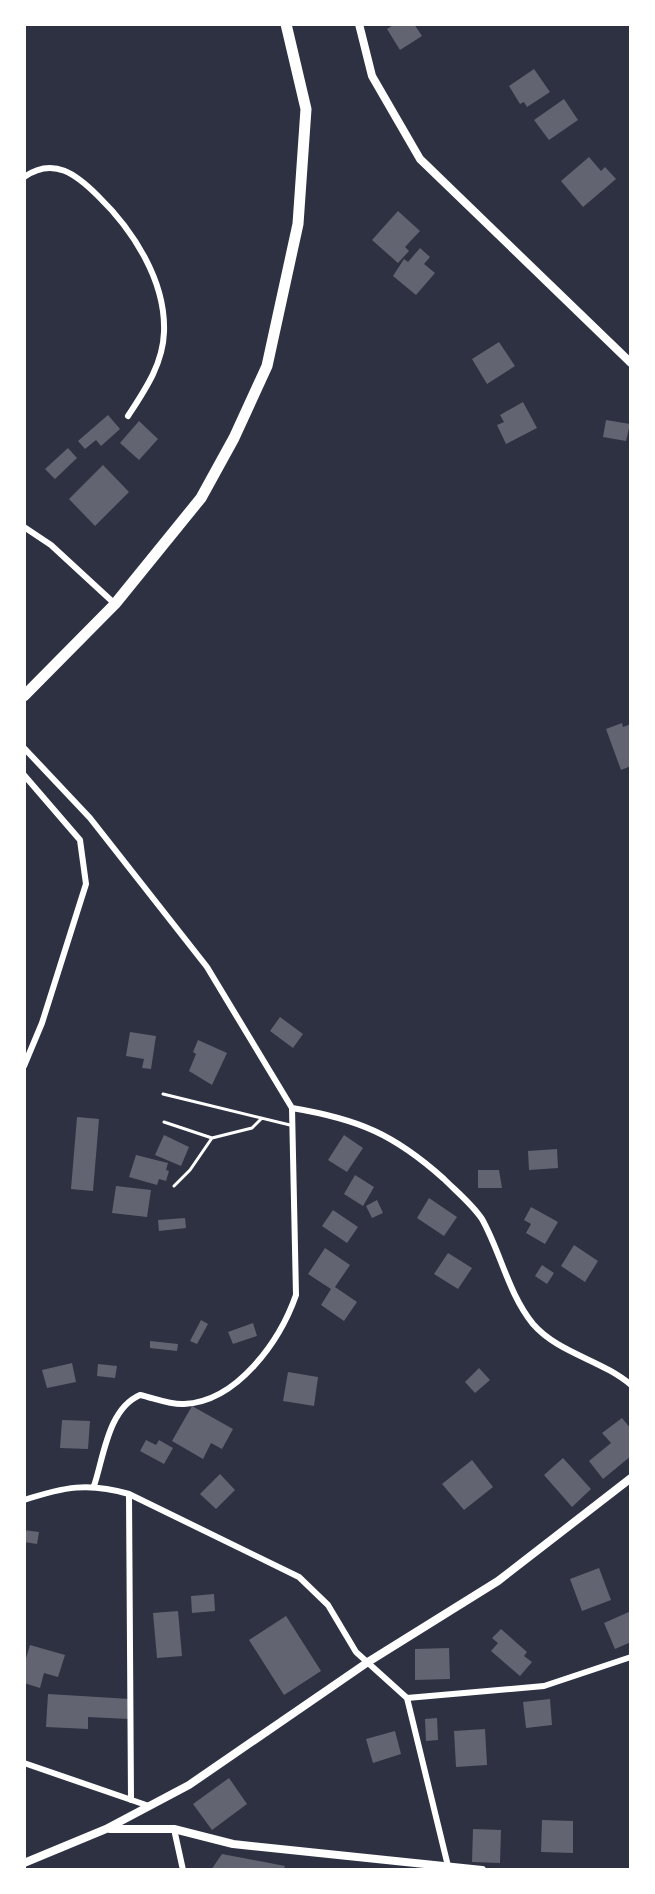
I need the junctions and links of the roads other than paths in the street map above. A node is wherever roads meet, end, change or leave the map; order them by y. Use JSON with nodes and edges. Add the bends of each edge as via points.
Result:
{"nodes":[{"id":1,"x":286,"y":24,"type":"edge"},
{"id":2,"x":359,"y":24,"type":"edge"},
{"id":3,"x":24,"y":177,"type":"edge"},
{"id":4,"x":631,"y":363,"type":"edge"},
{"id":5,"x":128,"y":416,"type":"dead end"},
{"id":6,"x":24,"y":527,"type":"edge"},
{"id":7,"x":115,"y":604,"type":"junction"},
{"id":8,"x":24,"y":696,"type":"edge"},
{"id":9,"x":24,"y":748,"type":"edge"},
{"id":10,"x":24,"y":775,"type":"edge"},
{"id":11,"x":24,"y":1066,"type":"edge"},
{"id":12,"x":163,"y":1094,"type":"dead end"},
{"id":13,"x":292,"y":1108,"type":"junction"},
{"id":14,"x":262,"y":1118,"type":"junction"},
{"id":15,"x":164,"y":1122,"type":"dead end"},
{"id":16,"x":290,"y":1125,"type":"junction"},
{"id":17,"x":212,"y":1138,"type":"junction"},
{"id":18,"x":174,"y":1186,"type":"dead end"},
{"id":19,"x":631,"y":1385,"type":"edge"},
{"id":20,"x":631,"y":1478,"type":"edge"},
{"id":21,"x":94,"y":1486,"type":"junction"},
{"id":22,"x":129,"y":1494,"type":"junction"},
{"id":23,"x":24,"y":1500,"type":"edge"},
{"id":24,"x":631,"y":1657,"type":"edge"},
{"id":25,"x":368,"y":1662,"type":"junction"},
{"id":26,"x":407,"y":1698,"type":"junction"},
{"id":27,"x":24,"y":1763,"type":"edge"},
{"id":28,"x":131,"y":1800,"type":"junction"},
{"id":29,"x":149,"y":1806,"type":"junction"},
{"id":30,"x":106,"y":1829,"type":"junction"},
{"id":31,"x":174,"y":1829,"type":"junction"},
{"id":32,"x":24,"y":1863,"type":"edge"},
{"id":33,"x":448,"y":1866,"type":"junction"},
{"id":34,"x":183,"y":1870,"type":"edge"},
{"id":35,"x":482,"y":1870,"type":"edge"}],
"edges":[{"from":1,"to":7,"type":"highway","via":[[306,109],[298,224],[267,366],[201,498]]},
{"from":2,"to":4,"type":"street","via":[[372,76],[420,159]]},
{"from":3,"to":5,"type":"street","via":[[56,167],[82,179],[126,225],[145,258],[164,334],[152,379]]},
{"from":6,"to":7,"type":"street"},
{"from":7,"to":8,"type":"highway"},
{"from":9,"to":13,"type":"street","via":[[90,818],[207,967]]},
{"from":10,"to":11,"type":"street","via":[[80,840],[86,884]]},
{"from":12,"to":14,"type":"lane"},
{"from":13,"to":16,"type":"street"},
{"from":13,"to":19,"type":"street","via":[[362,1124],[426,1163],[482,1220],[534,1325]]},
{"from":14,"to":16,"type":"lane"},
{"from":14,"to":17,"type":"lane","via":[[252,1128]]},
{"from":15,"to":17,"type":"lane"},
{"from":16,"to":21,"type":"street","via":[[296,1295],[289,1316],[263,1356],[216,1397],[180,1405],[140,1395],[128,1402],[114,1423]]},
{"from":17,"to":18,"type":"lane"},
{"from":20,"to":25,"type":"street","via":[[498,1581]]},
{"from":21,"to":22,"type":"street"},
{"from":21,"to":23,"type":"street","via":[[65,1487]]},
{"from":22,"to":25,"type":"street","via":[[299,1577],[328,1605],[356,1652]]},
{"from":22,"to":28,"type":"street"},
{"from":24,"to":26,"type":"street","via":[[544,1686]]},
{"from":25,"to":26,"type":"street"},
{"from":25,"to":29,"type":"street","via":[[189,1785]]},
{"from":26,"to":33,"type":"street"},
{"from":27,"to":28,"type":"street"},
{"from":28,"to":29,"type":"street"},
{"from":29,"to":30,"type":"street"},
{"from":30,"to":31,"type":"street"},
{"from":30,"to":32,"type":"street"},
{"from":31,"to":33,"type":"street","via":[[233,1844]]},
{"from":31,"to":34,"type":"street"},
{"from":33,"to":35,"type":"street"}]}
